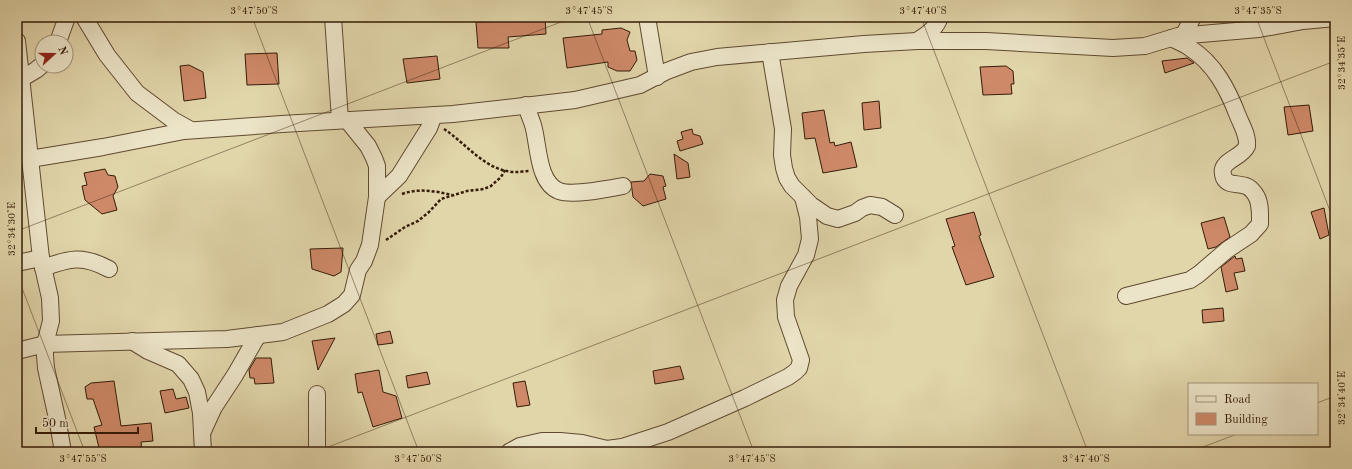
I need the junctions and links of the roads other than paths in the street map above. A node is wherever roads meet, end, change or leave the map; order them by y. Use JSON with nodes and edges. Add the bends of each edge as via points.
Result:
{"nodes":[{"id":1,"x":68,"y":17,"type":"edge"},
{"id":2,"x":84,"y":17,"type":"edge"},
{"id":3,"x":333,"y":17,"type":"edge"},
{"id":4,"x":647,"y":17,"type":"edge"},
{"id":5,"x":940,"y":17,"type":"edge"},
{"id":6,"x":1193,"y":17,"type":"edge"},
{"id":7,"x":1335,"y":18,"type":"edge"},
{"id":8,"x":61,"y":34,"type":"edge"},
{"id":9,"x":1177,"y":37,"type":"junction"},
{"id":10,"x":17,"y":41,"type":"edge"},
{"id":11,"x":917,"y":42,"type":"junction"},
{"id":12,"x":770,"y":52,"type":"junction"},
{"id":13,"x":34,"y":71,"type":"edge"},
{"id":14,"x":657,"y":77,"type":"junction"},
{"id":15,"x":21,"y":79,"type":"junction"},
{"id":16,"x":526,"y":105,"type":"junction"},
{"id":17,"x":432,"y":119,"type":"junction"},
{"id":18,"x":343,"y":120,"type":"junction"},
{"id":19,"x":190,"y":130,"type":"junction"},
{"id":20,"x":30,"y":159,"type":"junction"},
{"id":21,"x":623,"y":186,"type":"dead end"},
{"id":22,"x":379,"y":196,"type":"junction"},
{"id":23,"x":803,"y":197,"type":"junction"},
{"id":24,"x":895,"y":215,"type":"dead end"},
{"id":25,"x":17,"y":263,"type":"edge"},
{"id":26,"x":42,"y":263,"type":"junction"},
{"id":27,"x":109,"y":269,"type":"dead end"},
{"id":28,"x":1126,"y":296,"type":"dead end"},
{"id":29,"x":258,"y":335,"type":"junction"},
{"id":30,"x":132,"y":341,"type":"junction"},
{"id":31,"x":45,"y":344,"type":"junction"},
{"id":32,"x":17,"y":351,"type":"edge"},
{"id":33,"x":317,"y":394,"type":"dead end"},
{"id":34,"x":201,"y":435,"type":"junction"},
{"id":35,"x":62,"y":452,"type":"edge"},
{"id":36,"x":203,"y":452,"type":"edge"},
{"id":37,"x":318,"y":452,"type":"edge"},
{"id":38,"x":509,"y":452,"type":"edge"}],
"edges":[{"from":1,"to":8,"type":"street"},
{"from":2,"to":19,"type":"street","via":[[107,55],[138,94]]},
{"from":3,"to":18,"type":"street"},
{"from":4,"to":14,"type":"street"},
{"from":5,"to":11,"type":"street","via":[[931,32]]},
{"from":6,"to":9,"type":"street"},
{"from":7,"to":9,"type":"street"},
{"from":9,"to":11,"type":"street","via":[[1145,46],[1113,48],[986,41]]},
{"from":9,"to":28,"type":"street","via":[[1205,60],[1218,75],[1232,100],[1245,132],[1247,146],[1242,153],[1226,164],[1223,176],[1232,184],[1247,186],[1256,195],[1260,207],[1260,224],[1251,234],[1190,280]]},
{"from":10,"to":15,"type":"street"},
{"from":11,"to":12,"type":"street"},
{"from":12,"to":14,"type":"street","via":[[691,62]]},
{"from":12,"to":23,"type":"street","via":[[783,129],[784,168],[792,186]]},
{"from":13,"to":15,"type":"street"},
{"from":14,"to":16,"type":"street","via":[[640,85],[575,100]]},
{"from":15,"to":20,"type":"street"},
{"from":16,"to":17,"type":"street"},
{"from":16,"to":21,"type":"street","via":[[547,183],[560,191],[574,192]]},
{"from":17,"to":18,"type":"street"},
{"from":17,"to":22,"type":"street","via":[[399,176]]},
{"from":18,"to":19,"type":"street"},
{"from":18,"to":22,"type":"street","via":[[368,146],[374,158]]},
{"from":19,"to":20,"type":"street"},
{"from":20,"to":26,"type":"street"},
{"from":22,"to":29,"type":"street","via":[[370,245],[358,270],[352,295],[344,304],[328,314],[283,332]]},
{"from":23,"to":24,"type":"street","via":[[827,216],[838,219],[870,205],[882,207]]},
{"from":23,"to":38,"type":"street","via":[[810,239],[785,300],[786,317],[801,360],[795,372],[745,398],[675,429],[622,447],[607,449],[582,443],[542,441],[520,446]]},
{"from":25,"to":26,"type":"street"},
{"from":26,"to":27,"type":"street","via":[[74,258],[88,260]]},
{"from":26,"to":31,"type":"street","via":[[50,298],[51,321]]},
{"from":29,"to":30,"type":"street","via":[[227,339]]},
{"from":29,"to":34,"type":"street","via":[[214,407]]},
{"from":30,"to":31,"type":"street"},
{"from":30,"to":34,"type":"street","via":[[178,364],[191,378],[201,413]]},
{"from":31,"to":32,"type":"street"},
{"from":31,"to":35,"type":"street","via":[[46,368]]},
{"from":33,"to":37,"type":"street"},
{"from":34,"to":36,"type":"street"}]}
